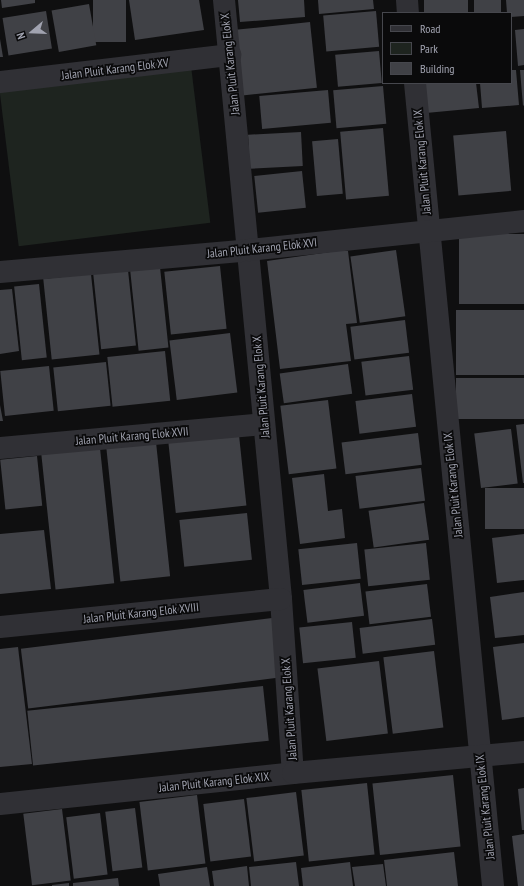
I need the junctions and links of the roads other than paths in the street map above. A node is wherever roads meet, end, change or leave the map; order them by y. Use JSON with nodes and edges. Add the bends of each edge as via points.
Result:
{"nodes":[{"id":1,"x":224,"y":0,"type":"edge"},
{"id":2,"x":407,"y":0,"type":"edge"},
{"id":3,"x":408,"y":12,"type":"edge"},
{"id":4,"x":230,"y":55,"type":"junction"},
{"id":5,"x":0,"y":82,"type":"edge"},
{"id":6,"x":415,"y":84,"type":"edge"},
{"id":7,"x":524,"y":221,"type":"edge"},
{"id":8,"x":429,"y":230,"type":"junction"},
{"id":9,"x":249,"y":250,"type":"junction"},
{"id":10,"x":0,"y":272,"type":"edge"},
{"id":11,"x":264,"y":424,"type":"junction"},
{"id":12,"x":0,"y":448,"type":"edge"},
{"id":13,"x":281,"y":599,"type":"junction"},
{"id":14,"x":0,"y":627,"type":"edge"},
{"id":15,"x":524,"y":752,"type":"edge"},
{"id":16,"x":480,"y":757,"type":"junction"},
{"id":17,"x":293,"y":773,"type":"junction"},
{"id":18,"x":0,"y":804,"type":"edge"},
{"id":19,"x":493,"y":886,"type":"edge"}],
"edges":[{"from":1,"to":4,"type":"street","name":"Jalan Pluit Karang Elok X"},
{"from":2,"to":3,"type":"street"},
{"from":4,"to":5,"type":"street","name":"Jalan Pluit Karang Elok XV"},
{"from":4,"to":9,"type":"street","name":"Jalan Pluit Karang Elok X"},
{"from":6,"to":8,"type":"street","name":"Jalan Pluit Karang Elok IX"},
{"from":7,"to":8,"type":"street","name":"Jalan Pluit Karang Elok XVI"},
{"from":8,"to":9,"type":"street","name":"Jalan Pluit Karang Elok XVI"},
{"from":8,"to":16,"type":"street","name":"Jalan Pluit Karang Elok IX"},
{"from":9,"to":10,"type":"street","name":"Jalan Pluit Karang Elok XVI"},
{"from":9,"to":11,"type":"street","name":"Jalan Pluit Karang Elok X"},
{"from":11,"to":12,"type":"street","name":"Jalan Pluit Karang Elok XVII"},
{"from":11,"to":13,"type":"street","name":"Jalan Pluit Karang Elok X"},
{"from":13,"to":14,"type":"street","name":"Jalan Pluit Karang Elok XVIII"},
{"from":13,"to":17,"type":"street","name":"Jalan Pluit Karang Elok X"},
{"from":15,"to":16,"type":"street","name":"Jalan Pluit Karang Elok XIX"},
{"from":16,"to":17,"type":"street","name":"Jalan Pluit Karang Elok XIX"},
{"from":16,"to":19,"type":"street","name":"Jalan Pluit Karang Elok IX"},
{"from":17,"to":18,"type":"street","name":"Jalan Pluit Karang Elok XIX"}]}
